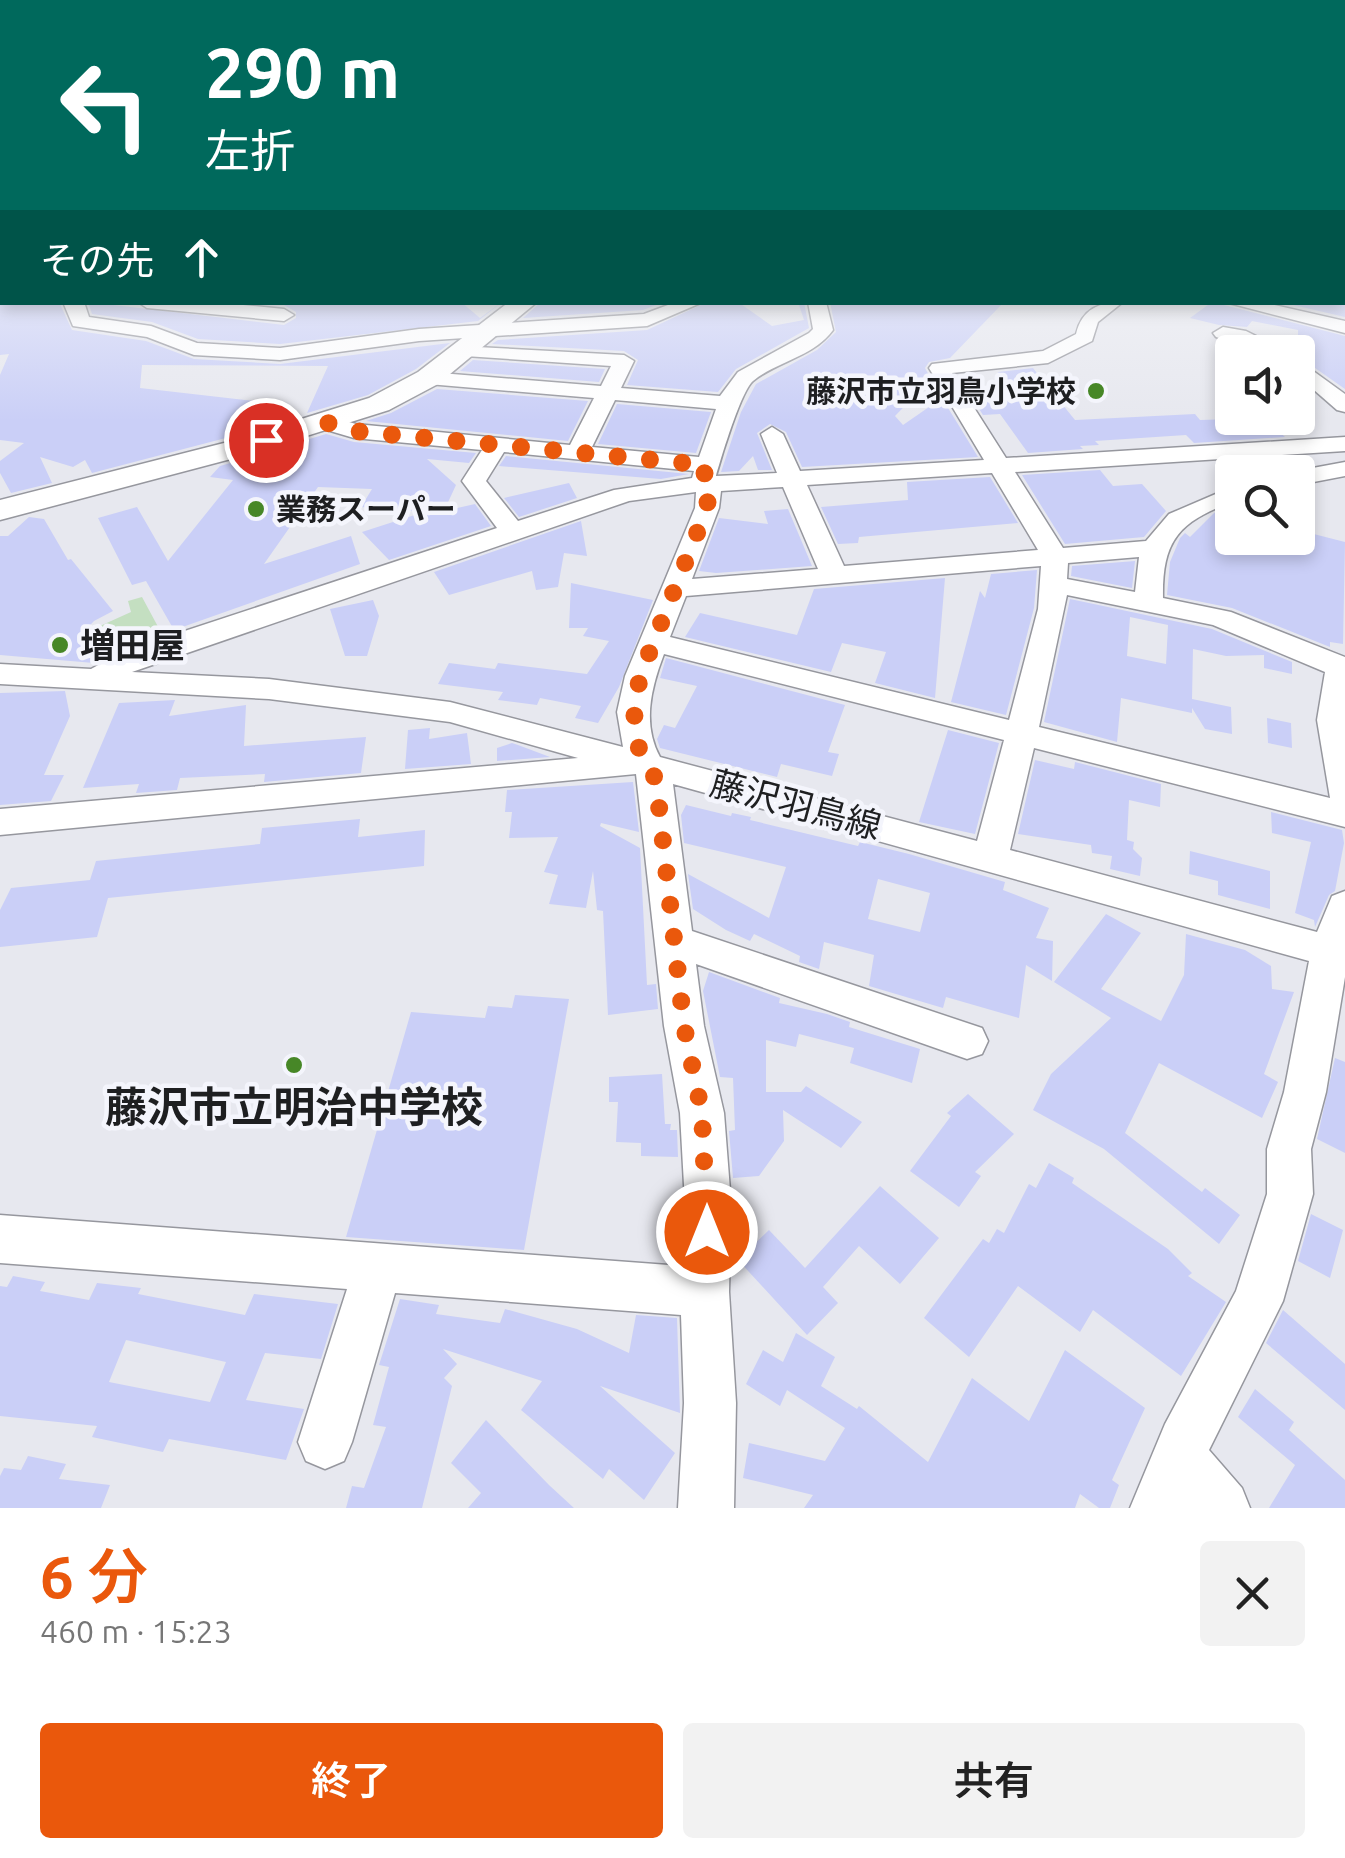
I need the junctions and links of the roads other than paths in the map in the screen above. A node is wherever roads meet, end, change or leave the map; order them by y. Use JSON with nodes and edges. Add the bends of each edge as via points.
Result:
{"nodes":[{"id":1,"x":76,"y":305,"type":"edge"},
{"id":2,"x":521,"y":305,"type":"edge"},
{"id":3,"x":686,"y":305,"type":"edge"},
{"id":4,"x":818,"y":305,"type":"edge"},
{"id":5,"x":1110,"y":305,"type":"edge"},
{"id":6,"x":1247,"y":305,"type":"edge"},
{"id":7,"x":231,"y":306,"type":"edge"},
{"id":8,"x":284,"y":315,"type":"dead end"},
{"id":9,"x":1345,"y":327,"type":"edge"},
{"id":10,"x":492,"y":330,"type":"junction"},
{"id":11,"x":1223,"y":333,"type":"dead end"},
{"id":12,"x":1239,"y":335,"type":"edge"},
{"id":13,"x":186,"y":347,"type":"junction"},
{"id":14,"x":466,"y":350,"type":"junction"},
{"id":15,"x":428,"y":378,"type":"junction"},
{"id":16,"x":1315,"y":380,"type":"edge"},
{"id":17,"x":608,"y":394,"type":"junction"},
{"id":18,"x":726,"y":403,"type":"junction"},
{"id":19,"x":1345,"y":406,"type":"edge"},
{"id":20,"x":328,"y":423,"type":"junction"},
{"id":21,"x":772,"y":434,"type":"dead end"},
{"id":22,"x":1345,"y":444,"type":"edge"},
{"id":23,"x":497,"y":445,"type":"junction"},
{"id":24,"x":577,"y":453,"type":"junction"},
{"id":25,"x":1002,"y":467,"type":"junction"},
{"id":26,"x":1345,"y":470,"type":"edge"},
{"id":27,"x":707,"y":475,"type":"junction"},
{"id":28,"x":1315,"y":475,"type":"edge"},
{"id":29,"x":793,"y":481,"type":"junction"},
{"id":30,"x":1215,"y":501,"type":"edge"},
{"id":31,"x":0,"y":510,"type":"edge"},
{"id":32,"x":514,"y":532,"type":"junction"},
{"id":33,"x":1154,"y":548,"type":"junction"},
{"id":34,"x":1055,"y":556,"type":"junction"},
{"id":35,"x":833,"y":573,"type":"junction"},
{"id":36,"x":1056,"y":585,"type":"junction"},
{"id":37,"x":675,"y":589,"type":"junction"},
{"id":38,"x":1149,"y":602,"type":"junction"},
{"id":39,"x":656,"y":643,"type":"junction"},
{"id":40,"x":1344,"y":668,"type":"edge"},
{"id":41,"x":0,"y":674,"type":"edge"},
{"id":42,"x":98,"y":679,"type":"junction"},
{"id":43,"x":1020,"y":733,"type":"junction"},
{"id":44,"x":646,"y":763,"type":"junction"},
{"id":45,"x":1345,"y":795,"type":"edge"},
{"id":46,"x":1345,"y":814,"type":"edge"},
{"id":47,"x":0,"y":822,"type":"edge"},
{"id":48,"x":992,"y":857,"type":"junction"},
{"id":49,"x":1345,"y":906,"type":"edge"},
{"id":50,"x":672,"y":940,"type":"junction"},
{"id":51,"x":1337,"y":953,"type":"edge"},
{"id":52,"x":967,"y":1041,"type":"dead end"},
{"id":53,"x":0,"y":1239,"type":"edge"},
{"id":54,"x":378,"y":1267,"type":"junction"},
{"id":55,"x":705,"y":1292,"type":"junction"},
{"id":56,"x":326,"y":1442,"type":"dead end"},
{"id":57,"x":1179,"y":1457,"type":"junction"},
{"id":58,"x":706,"y":1508,"type":"edge"},
{"id":59,"x":1158,"y":1508,"type":"edge"},
{"id":60,"x":1222,"y":1508,"type":"edge"}],
"edges":[{"from":1,"to":13,"type":"street","via":[[80,322],[151,332]]},
{"from":2,"to":10,"type":"main road"},
{"from":3,"to":10,"type":"street","via":[[647,320]]},
{"from":4,"to":18,"type":"street","via":[[823,330],[814,342],[751,372],[734,385]]},
{"from":5,"to":25,"type":"street","via":[[1089,320],[1085,337],[1056,354],[939,368]]},
{"from":6,"to":9,"type":"street"},
{"from":7,"to":8,"type":"street"},
{"from":7,"to":13,"type":"street"},
{"from":10,"to":13,"type":"street","via":[[280,354]]},
{"from":10,"to":14,"type":"main road"},
{"from":11,"to":12,"type":"street"},
{"from":14,"to":15,"type":"main road"},
{"from":14,"to":17,"type":"street","via":[[624,361]]},
{"from":15,"to":17,"type":"street"},
{"from":15,"to":20,"type":"main road"},
{"from":16,"to":19,"type":"street"},
{"from":17,"to":18,"type":"street"},
{"from":17,"to":24,"type":"street"},
{"from":18,"to":27,"type":"street"},
{"from":20,"to":23,"type":"street"},
{"from":20,"to":31,"type":"main road"},
{"from":21,"to":29,"type":"street"},
{"from":22,"to":25,"type":"street"},
{"from":23,"to":24,"type":"street"},
{"from":23,"to":32,"type":"street","via":[[474,481]]},
{"from":24,"to":27,"type":"street"},
{"from":25,"to":29,"type":"street"},
{"from":25,"to":34,"type":"street"},
{"from":26,"to":28,"type":"street"},
{"from":27,"to":29,"type":"street"},
{"from":27,"to":32,"type":"street"},
{"from":27,"to":37,"type":"street","via":[[707,508]]},
{"from":29,"to":35,"type":"street"},
{"from":30,"to":33,"type":"street","via":[[1182,516]]},
{"from":32,"to":42,"type":"street","via":[[134,658]]},
{"from":33,"to":34,"type":"street"},
{"from":33,"to":38,"type":"street"},
{"from":34,"to":35,"type":"street"},
{"from":34,"to":36,"type":"street"},
{"from":35,"to":37,"type":"street"},
{"from":36,"to":38,"type":"street"},
{"from":36,"to":43,"type":"street"},
{"from":37,"to":39,"type":"street"},
{"from":38,"to":40,"type":"street","via":[[1244,624]]},
{"from":39,"to":43,"type":"street"},
{"from":39,"to":44,"type":"street","via":[[640,676],[634,712]]},
{"from":40,"to":45,"type":"street","via":[[1334,720]]},
{"from":41,"to":42,"type":"street","name":"藤沢羽鳥線"},
{"from":42,"to":44,"type":"street","name":"藤沢羽鳥線","via":[[395,702]]},
{"from":43,"to":46,"type":"street"},
{"from":43,"to":48,"type":"street"},
{"from":44,"to":47,"type":"street"},
{"from":44,"to":48,"type":"street","name":"藤沢羽鳥線"},
{"from":44,"to":50,"type":"street","via":[[656,780]]},
{"from":48,"to":51,"type":"street","name":"藤沢羽鳥線"},
{"from":49,"to":51,"type":"street"},
{"from":50,"to":52,"type":"street"},
{"from":50,"to":55,"type":"street","via":[[702,1113]]},
{"from":51,"to":57,"type":"street","via":[[1289,1149],[1290,1194],[1258,1300]]},
{"from":53,"to":54,"type":"street"},
{"from":54,"to":55,"type":"street"},
{"from":54,"to":56,"type":"street"},
{"from":55,"to":58,"type":"street"},
{"from":57,"to":59,"type":"street"},
{"from":57,"to":60,"type":"street"}]}
